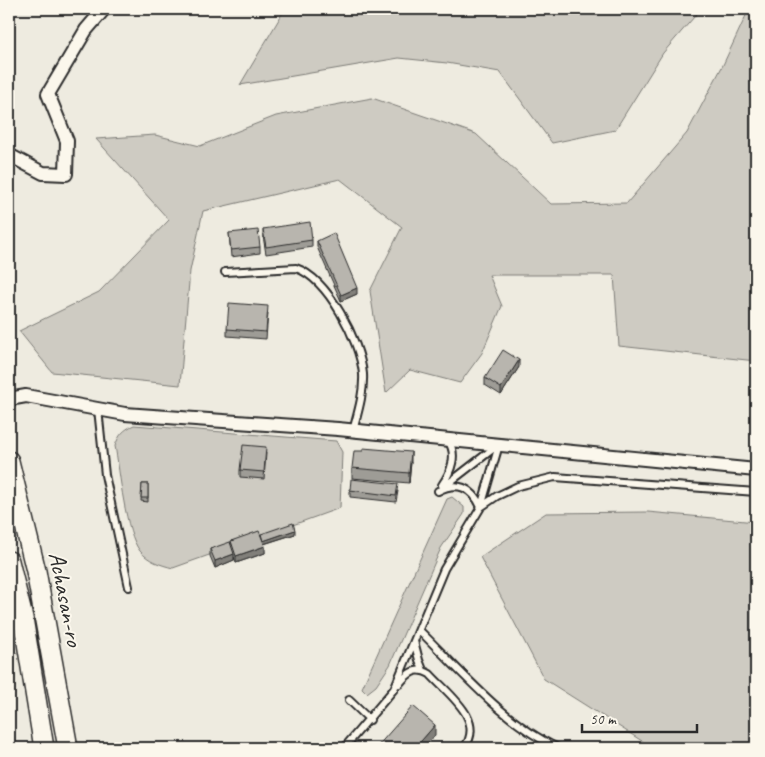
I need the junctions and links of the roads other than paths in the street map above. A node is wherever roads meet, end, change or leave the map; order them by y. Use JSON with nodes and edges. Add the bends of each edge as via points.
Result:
{"nodes":[{"id":1,"x":104,"y":9,"type":"edge"},
{"id":2,"x":9,"y":155,"type":"edge"},
{"id":3,"x":225,"y":272,"type":"dead end"},
{"id":4,"x":9,"y":399,"type":"edge"},
{"id":5,"x":98,"y":409,"type":"junction"},
{"id":6,"x":353,"y":431,"type":"junction"},
{"id":7,"x":447,"y":440,"type":"junction"},
{"id":8,"x":499,"y":445,"type":"junction"},
{"id":9,"x":9,"y":461,"type":"edge"},
{"id":10,"x":756,"y":470,"type":"edge"},
{"id":11,"x":438,"y":491,"type":"junction"},
{"id":12,"x":756,"y":492,"type":"edge"},
{"id":13,"x":481,"y":508,"type":"junction"},
{"id":14,"x":16,"y":523,"type":"edge"},
{"id":15,"x":9,"y":562,"type":"edge"},
{"id":16,"x":129,"y":587,"type":"dead end"},
{"id":17,"x":419,"y":630,"type":"junction"},
{"id":18,"x":414,"y":641,"type":"junction"},
{"id":19,"x":423,"y":670,"type":"junction"},
{"id":20,"x":394,"y":689,"type":"junction"},
{"id":21,"x":349,"y":700,"type":"dead end"},
{"id":22,"x":370,"y":720,"type":"junction"},
{"id":23,"x":44,"y":748,"type":"edge"},
{"id":24,"x":68,"y":748,"type":"edge"},
{"id":25,"x":344,"y":748,"type":"edge"},
{"id":26,"x":464,"y":748,"type":"edge"},
{"id":27,"x":558,"y":748,"type":"edge"}],
"edges":[{"from":1,"to":2,"type":"street","via":[[86,30],[48,94],[67,141],[66,174],[43,173]]},
{"from":3,"to":6,"type":"lane","via":[[296,268],[322,284],[352,338],[363,372]]},
{"from":4,"to":5,"type":"street","via":[[26,396]]},
{"from":5,"to":6,"type":"street","via":[[125,414]]},
{"from":5,"to":16,"type":"lane","via":[[105,475]]},
{"from":6,"to":7,"type":"street"},
{"from":7,"to":8,"type":"street"},
{"from":7,"to":11,"type":"lane","via":[[452,445],[452,466]]},
{"from":8,"to":10,"type":"street"},
{"from":8,"to":11,"type":"lane"},
{"from":8,"to":13,"type":"lane"},
{"from":9,"to":14,"type":"main road","name":"Achasan-ro"},
{"from":11,"to":13,"type":"lane","via":[[448,485],[466,488]]},
{"from":12,"to":13,"type":"lane","via":[[555,477],[518,486]]},
{"from":13,"to":17,"type":"lane","via":[[444,569]]},
{"from":14,"to":24,"type":"main road","name":"Achasan-ro","via":[[36,571]]},
{"from":15,"to":23,"type":"main road","name":"Achasan-ro","via":[[23,618]]},
{"from":17,"to":18,"type":"lane"},
{"from":17,"to":27,"type":"lane","via":[[516,724],[535,738]]},
{"from":18,"to":19,"type":"lane"},
{"from":18,"to":20,"type":"lane"},
{"from":19,"to":20,"type":"lane","via":[[408,673]]},
{"from":19,"to":26,"type":"lane","via":[[469,716],[472,728],[470,741]]},
{"from":20,"to":22,"type":"lane"},
{"from":21,"to":22,"type":"lane"},
{"from":22,"to":25,"type":"lane"}]}
